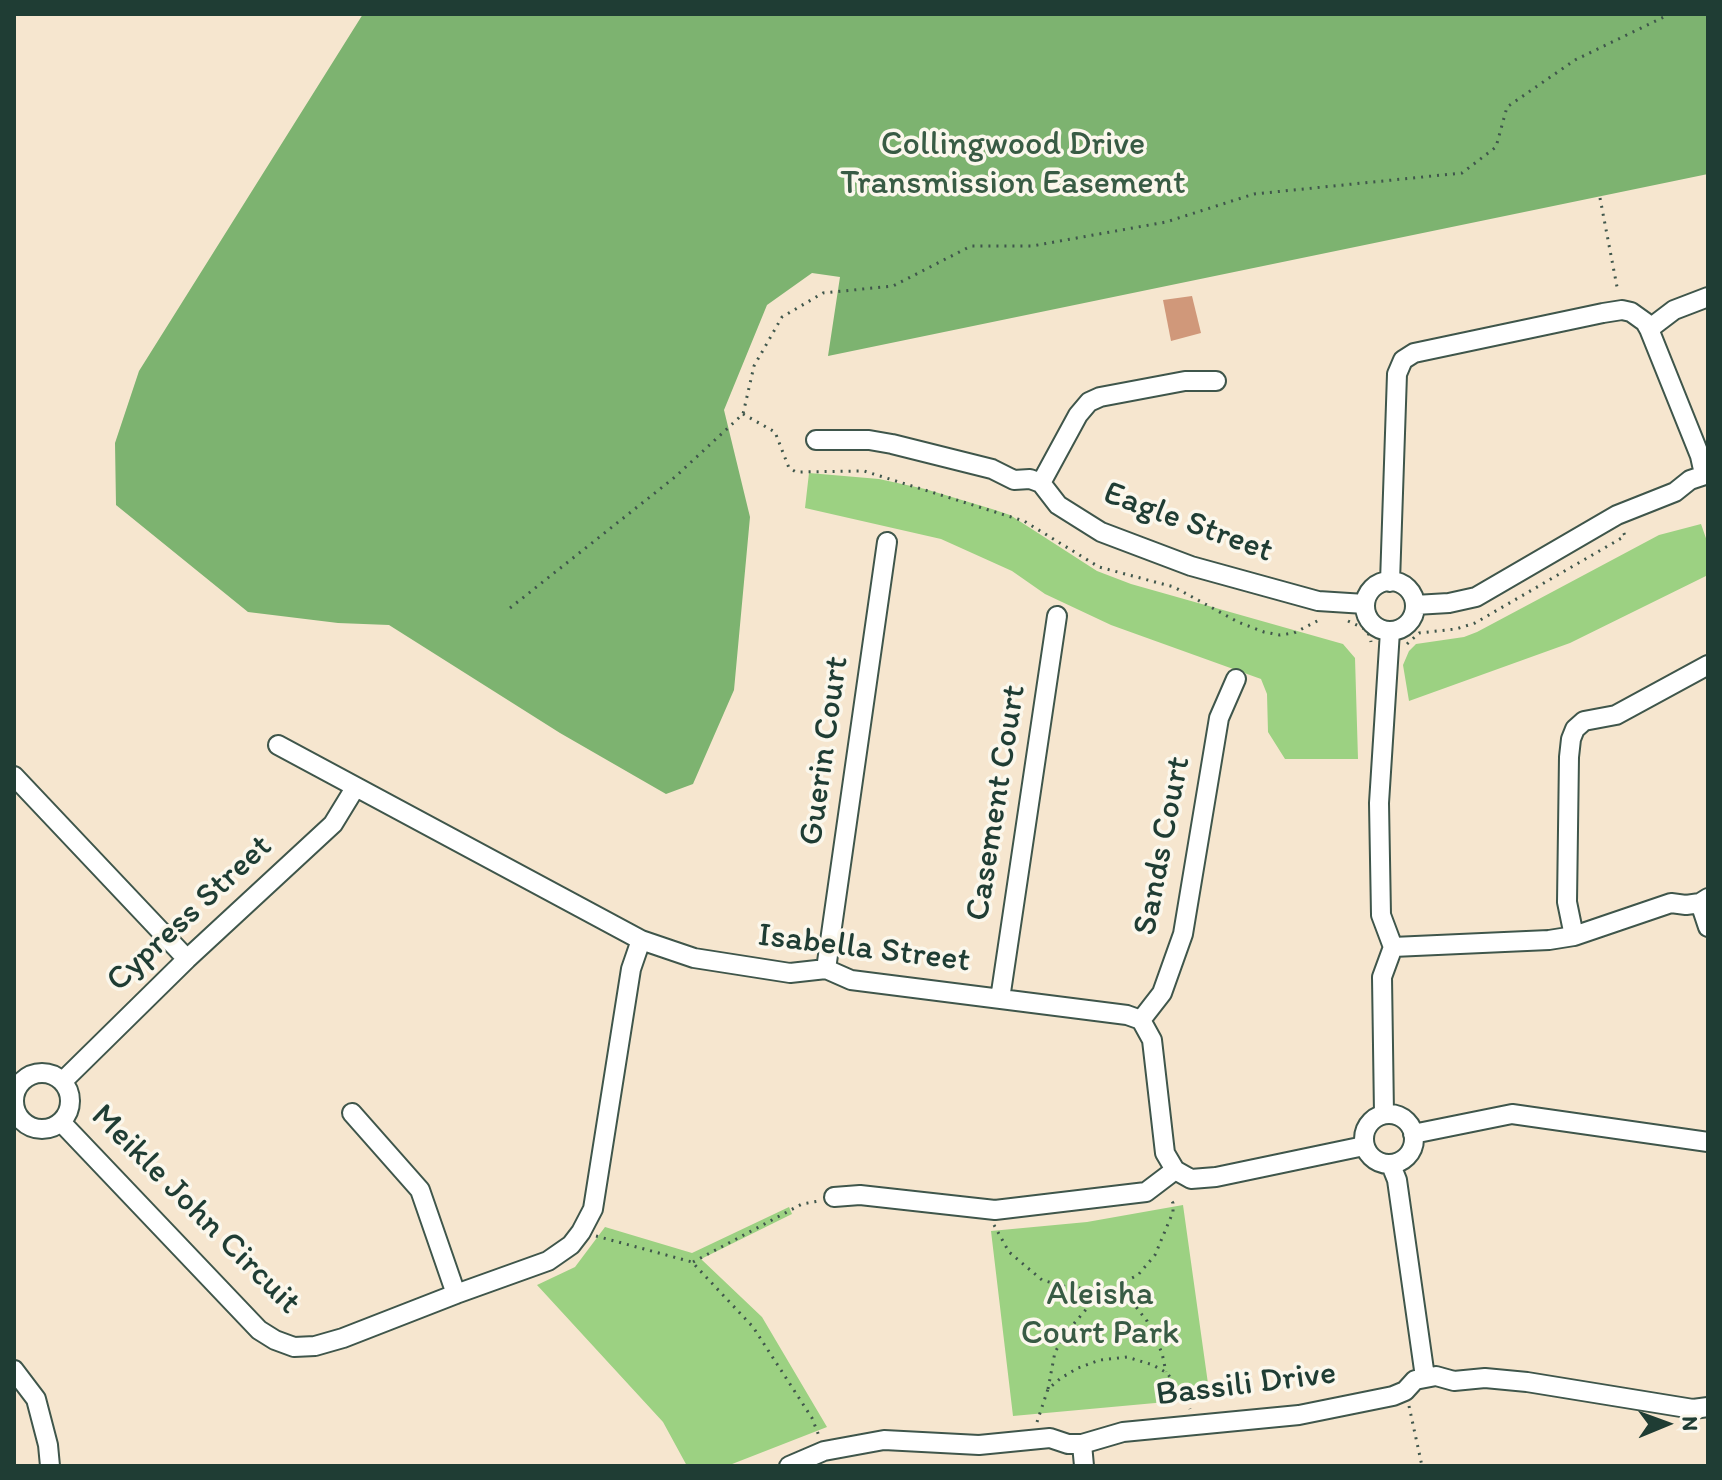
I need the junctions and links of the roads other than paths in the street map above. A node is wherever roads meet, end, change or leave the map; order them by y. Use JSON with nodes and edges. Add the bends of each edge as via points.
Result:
{"nodes":[{"id":1,"x":1708,"y":297,"type":"edge"},
{"id":2,"x":1649,"y":329,"type":"junction"},
{"id":3,"x":1216,"y":381,"type":"dead end"},
{"id":4,"x":816,"y":440,"type":"dead end"},
{"id":5,"x":1706,"y":474,"type":"edge"},
{"id":6,"x":1041,"y":483,"type":"junction"},
{"id":7,"x":887,"y":542,"type":"dead end"},
{"id":8,"x":1390,"y":582,"type":"junction"},
{"id":9,"x":1365,"y":604,"type":"junction"},
{"id":10,"x":1415,"y":605,"type":"junction"},
{"id":11,"x":1057,"y":616,"type":"dead end"},
{"id":12,"x":1390,"y":631,"type":"junction"},
{"id":13,"x":1708,"y":665,"type":"edge"},
{"id":14,"x":1236,"y":679,"type":"dead end"},
{"id":15,"x":278,"y":745,"type":"dead end"},
{"id":16,"x":14,"y":776,"type":"edge"},
{"id":17,"x":355,"y":788,"type":"junction"},
{"id":18,"x":1704,"y":900,"type":"edge"},
{"id":19,"x":1708,"y":927,"type":"edge"},
{"id":20,"x":1574,"y":936,"type":"junction"},
{"id":21,"x":641,"y":940,"type":"junction"},
{"id":22,"x":1393,"y":947,"type":"junction"},
{"id":23,"x":187,"y":959,"type":"junction"},
{"id":24,"x":826,"y":969,"type":"junction"},
{"id":25,"x":1000,"y":999,"type":"junction"},
{"id":26,"x":1141,"y":1020,"type":"junction"},
{"id":27,"x":19,"y":1074,"type":"edge"},
{"id":28,"x":63,"y":1081,"type":"junction"},
{"id":29,"x":352,"y":1113,"type":"dead end"},
{"id":30,"x":1384,"y":1114,"type":"junction"},
{"id":31,"x":17,"y":1122,"type":"edge"},
{"id":32,"x":61,"y":1122,"type":"junction"},
{"id":33,"x":1413,"y":1134,"type":"junction"},
{"id":34,"x":1708,"y":1142,"type":"edge"},
{"id":35,"x":1364,"y":1146,"type":"junction"},
{"id":36,"x":1391,"y":1165,"type":"junction"},
{"id":37,"x":1175,"y":1170,"type":"junction"},
{"id":38,"x":834,"y":1197,"type":"road end"},
{"id":39,"x":456,"y":1294,"type":"junction"},
{"id":40,"x":14,"y":1370,"type":"edge"},
{"id":41,"x":1425,"y":1377,"type":"junction"},
{"id":42,"x":1708,"y":1407,"type":"edge"},
{"id":43,"x":1082,"y":1444,"type":"junction"},
{"id":44,"x":50,"y":1466,"type":"edge"},
{"id":45,"x":789,"y":1466,"type":"edge"},
{"id":46,"x":1084,"y":1466,"type":"edge"}],
"edges":[{"from":1,"to":2,"type":"street","via":[[1674,310]]},
{"from":2,"to":5,"type":"street"},
{"from":2,"to":8,"type":"street","via":[[1639,317],[1622,310],[1431,349],[1403,360],[1395,391]]},
{"from":3,"to":6,"type":"street","via":[[1185,381],[1089,402]]},
{"from":4,"to":6,"type":"street","via":[[892,444]]},
{"from":5,"to":10,"type":"street","via":[[1617,515],[1476,597]]},
{"from":6,"to":9,"type":"street","name":"Eagle Street","via":[[1058,505],[1101,532],[1191,566],[1318,601]]},
{"from":7,"to":24,"type":"street","name":"Guerin Court"},
{"from":8,"to":9,"type":"street","via":[[1372,590]]},
{"from":8,"to":10,"type":"street","via":[[1405,586]]},
{"from":9,"to":12,"type":"street","via":[[1369,620]]},
{"from":10,"to":12,"type":"street","via":[[1409,622]]},
{"from":11,"to":25,"type":"street","name":"Casement Court"},
{"from":12,"to":22,"type":"street","via":[[1379,803],[1381,915]]},
{"from":13,"to":20,"type":"street","via":[[1616,715],[1584,721],[1575,729],[1569,757],[1567,887]]},
{"from":14,"to":26,"type":"street","name":"Sands Court","via":[[1219,718],[1183,934],[1162,993]]},
{"from":15,"to":17,"type":"street","name":"Isabella Street"},
{"from":16,"to":23,"type":"street"},
{"from":17,"to":21,"type":"street","name":"Isabella Street"},
{"from":17,"to":23,"type":"street","name":"Cypress Street","via":[[333,824]]},
{"from":18,"to":19,"type":"street"},
{"from":18,"to":20,"type":"street","via":[[1671,903]]},
{"from":20,"to":22,"type":"street"},
{"from":21,"to":24,"type":"street","name":"Isabella Street","via":[[707,961],[790,973]]},
{"from":21,"to":39,"type":"street","name":"Meikle John Circuit","via":[[631,969],[593,1209],[581,1232],[548,1261]]},
{"from":22,"to":30,"type":"street","via":[[1382,977]]},
{"from":23,"to":28,"type":"street","name":"Cypress Street"},
{"from":24,"to":25,"type":"street","name":"Isabella Street","via":[[851,980]]},
{"from":25,"to":26,"type":"street","name":"Isabella Street"},
{"from":26,"to":37,"type":"street","via":[[1152,1040],[1165,1153]]},
{"from":27,"to":28,"type":"street","via":[[48,1073]]},
{"from":27,"to":31,"type":"street"},
{"from":28,"to":32,"type":"street","via":[[71,1102]]},
{"from":29,"to":39,"type":"street","via":[[420,1190]]},
{"from":30,"to":33,"type":"street","via":[[1405,1120]]},
{"from":30,"to":35,"type":"street","via":[[1370,1122]]},
{"from":31,"to":32,"type":"street","via":[[36,1129]]},
{"from":32,"to":39,"type":"street","name":"Meikle John Circuit","via":[[259,1330],[275,1340],[294,1347],[315,1346]]},
{"from":33,"to":34,"type":"street","via":[[1512,1114]]},
{"from":33,"to":36,"type":"street","via":[[1409,1154]]},
{"from":35,"to":36,"type":"street","via":[[1374,1160]]},
{"from":35,"to":37,"type":"street","via":[[1216,1177],[1191,1179]]},
{"from":36,"to":41,"type":"street"},
{"from":37,"to":38,"type":"street","via":[[1146,1192],[995,1210],[860,1195]]},
{"from":40,"to":44,"type":"street","via":[[36,1399]]},
{"from":41,"to":42,"type":"street","via":[[1527,1382],[1693,1409]]},
{"from":41,"to":43,"type":"street","name":"Bassili Drive","via":[[1393,1396],[1299,1415],[1123,1432]]},
{"from":43,"to":45,"type":"street","name":"Bassili Drive","via":[[1039,1439],[979,1445],[884,1440],[824,1451]]},
{"from":43,"to":46,"type":"street"}]}
